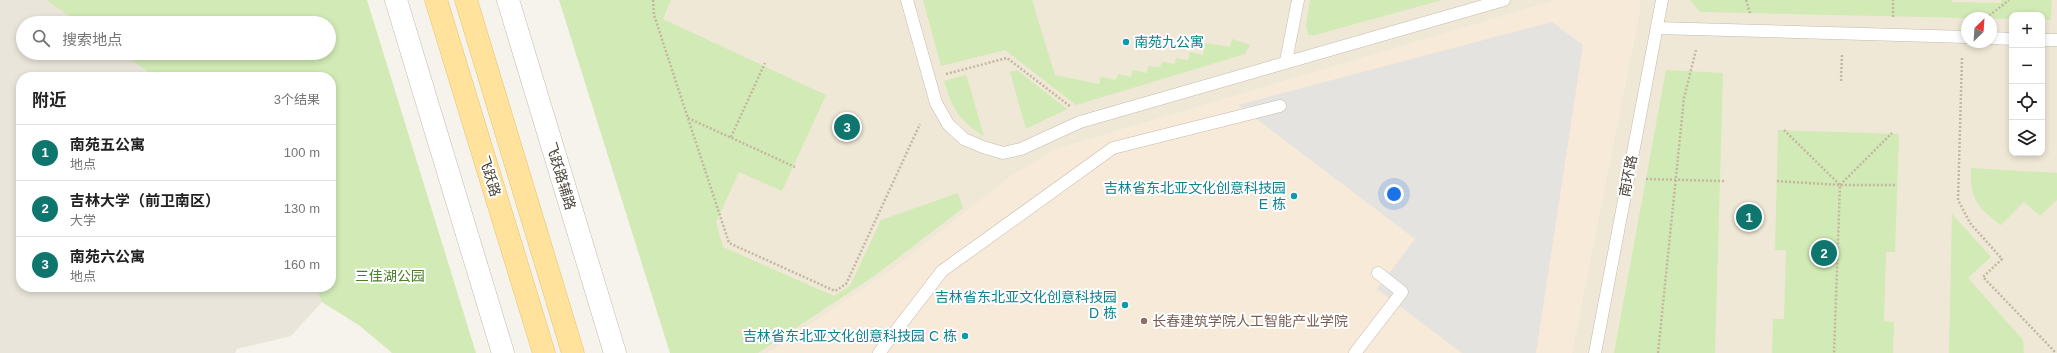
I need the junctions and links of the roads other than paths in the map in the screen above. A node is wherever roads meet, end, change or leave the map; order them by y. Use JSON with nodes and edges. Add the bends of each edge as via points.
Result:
{"nodes":[{"id":1,"x":396,"y":0,"type":"edge"},
{"id":2,"x":436,"y":0,"type":"edge"},
{"id":3,"x":466,"y":0,"type":"edge"},
{"id":4,"x":508,"y":0,"type":"edge"},
{"id":5,"x":907,"y":0,"type":"edge"},
{"id":6,"x":1298,"y":0,"type":"edge"},
{"id":7,"x":1504,"y":0,"type":"edge"},
{"id":8,"x":1662,"y":0,"type":"edge"},
{"id":9,"x":1657,"y":28,"type":"junction"},
{"id":10,"x":1961,"y":37,"type":"edge"},
{"id":11,"x":1997,"y":38,"type":"edge"},
{"id":12,"x":2009,"y":39,"type":"edge"},
{"id":13,"x":2045,"y":40,"type":"edge"},
{"id":14,"x":2057,"y":40,"type":"edge"},
{"id":15,"x":1286,"y":61,"type":"junction"},
{"id":16,"x":1280,"y":106,"type":"dead end"},
{"id":17,"x":1378,"y":273,"type":"dead end"},
{"id":18,"x":503,"y":353,"type":"edge"},
{"id":19,"x":544,"y":353,"type":"edge"},
{"id":20,"x":572,"y":353,"type":"edge"},
{"id":21,"x":615,"y":353,"type":"edge"},
{"id":22,"x":878,"y":353,"type":"edge"},
{"id":23,"x":1355,"y":353,"type":"edge"},
{"id":24,"x":1595,"y":353,"type":"edge"}],
"edges":[{"from":1,"to":18,"type":"street"},
{"from":2,"to":19,"type":"main road","name":"飞跃路"},
{"from":3,"to":20,"type":"main road","name":"飞跃路"},
{"from":4,"to":21,"type":"street","name":"飞跃路辅路"},
{"from":5,"to":15,"type":"lane","via":[[936,103],[948,124],[964,138],[1003,153],[1022,149],[1080,122]]},
{"from":6,"to":15,"type":"lane"},
{"from":7,"to":15,"type":"lane"},
{"from":8,"to":9,"type":"lane","name":"南环路"},
{"from":9,"to":10,"type":"lane"},
{"from":9,"to":24,"type":"lane","name":"南环路"},
{"from":11,"to":12,"type":"lane"},
{"from":13,"to":14,"type":"lane"},
{"from":16,"to":22,"type":"lane","via":[[1113,148],[942,272]]},
{"from":17,"to":23,"type":"lane","via":[[1402,292],[1393,311]]}]}
